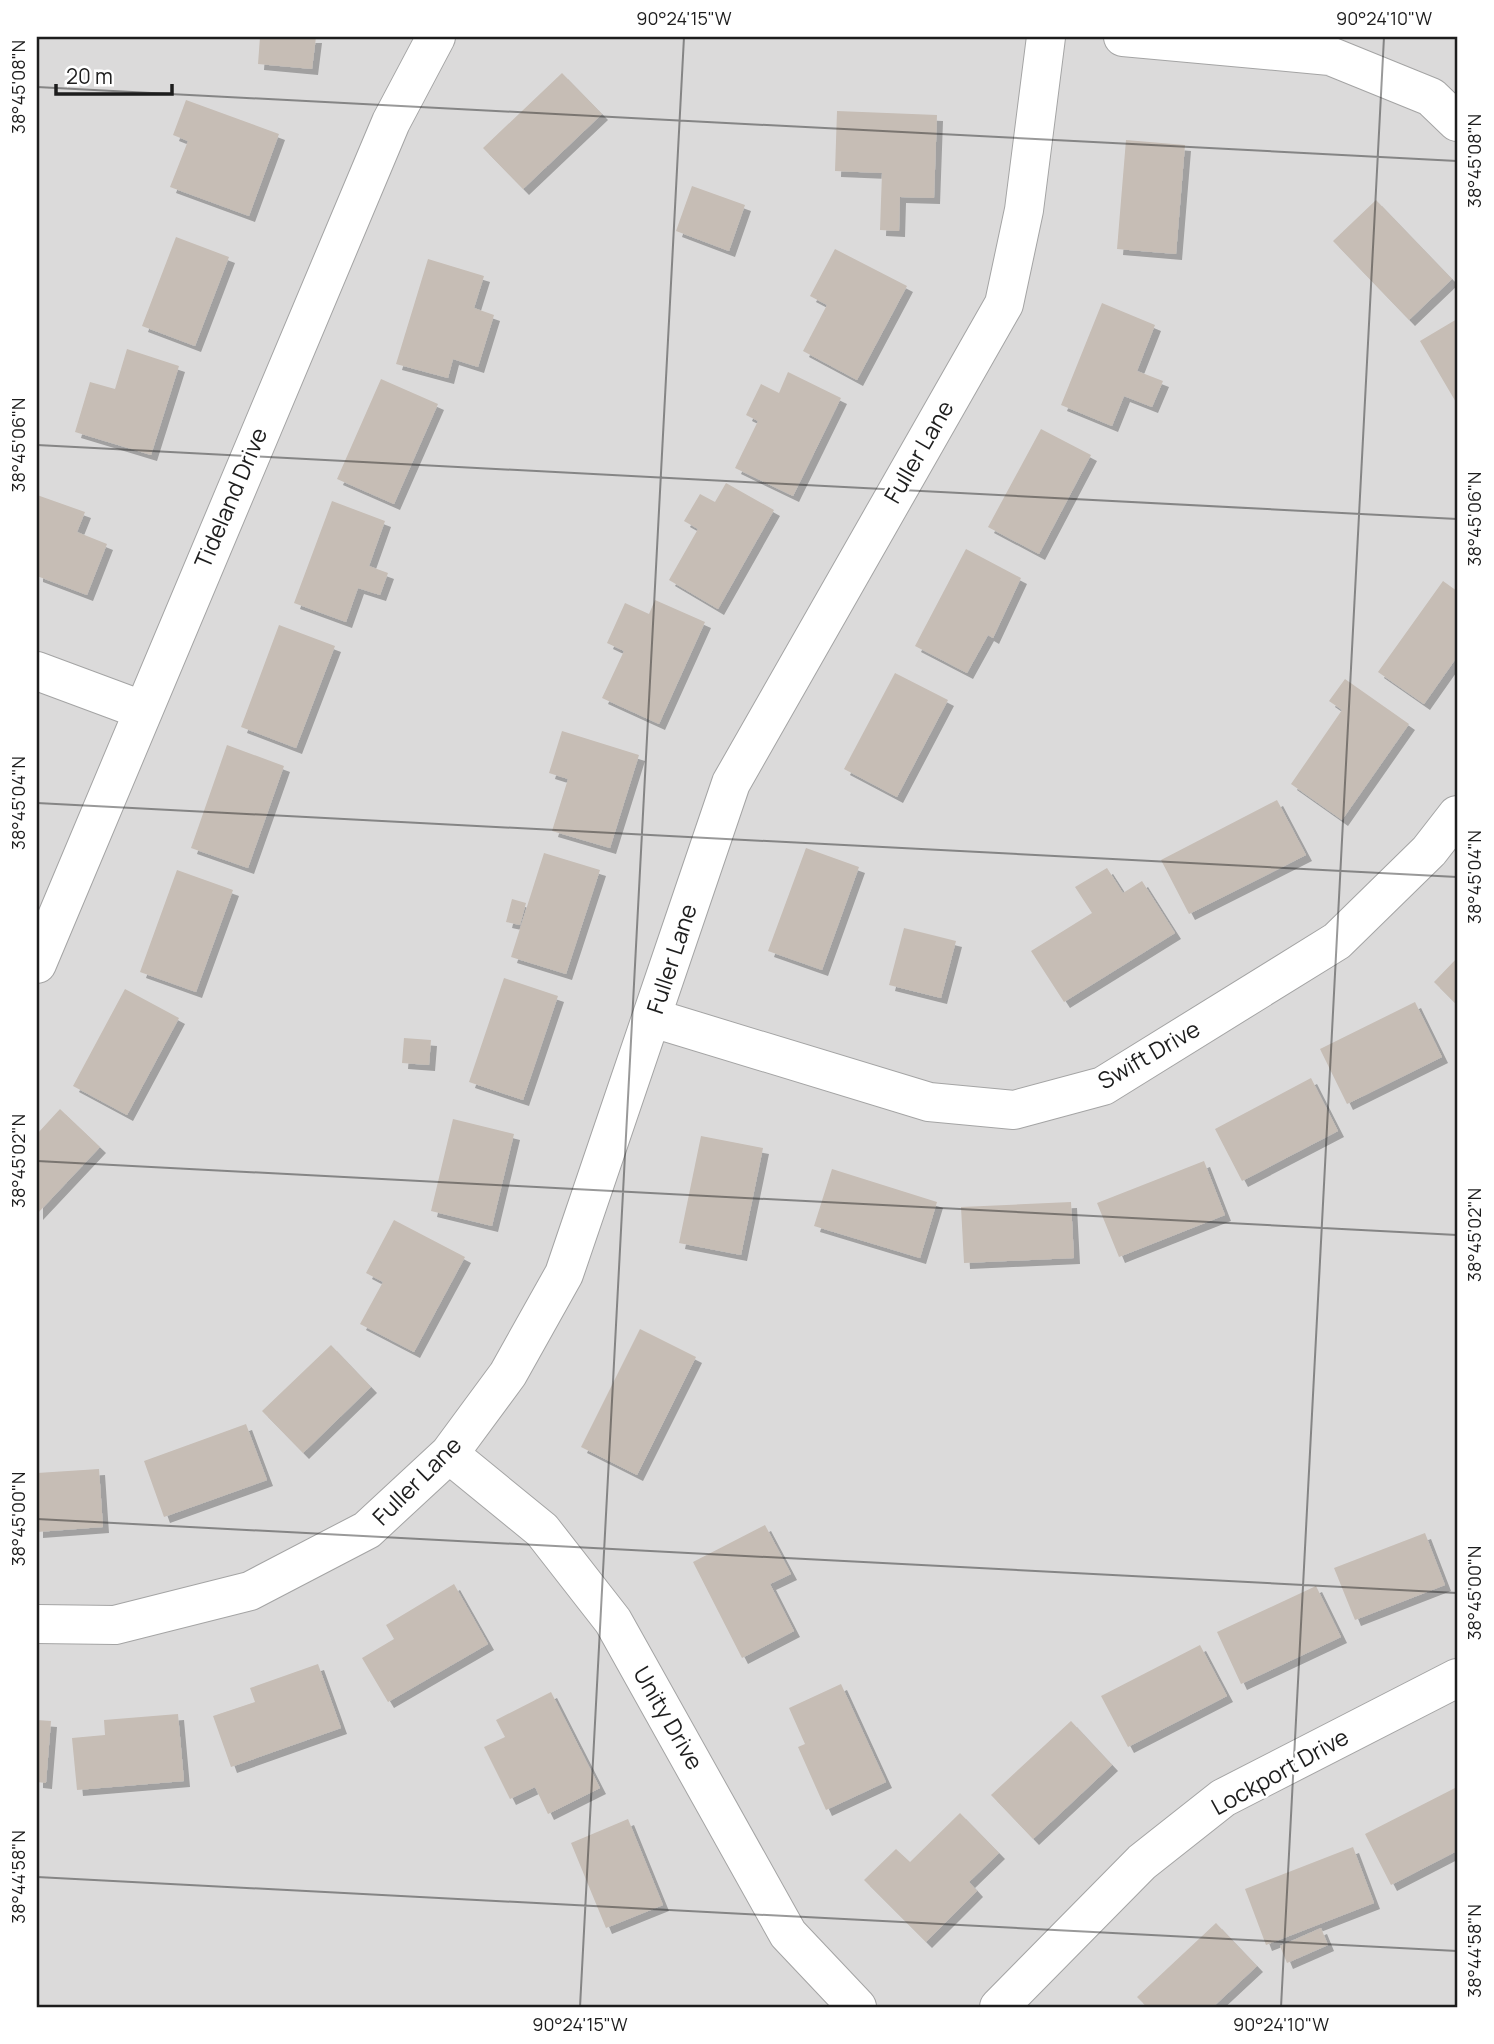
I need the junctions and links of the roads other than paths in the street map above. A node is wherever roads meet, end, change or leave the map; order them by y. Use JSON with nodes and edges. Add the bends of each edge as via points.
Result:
{"nodes":[{"id":1,"x":436,"y":37,"type":"edge"},
{"id":2,"x":1046,"y":37,"type":"edge"},
{"id":3,"x":1123,"y":37,"type":"edge"},
{"id":4,"x":1457,"y":122,"type":"edge"},
{"id":5,"x":37,"y":671,"type":"edge"},
{"id":6,"x":142,"y":710,"type":"junction"},
{"id":7,"x":1457,"y":815,"type":"edge"},
{"id":8,"x":37,"y":964,"type":"edge"},
{"id":9,"x":653,"y":1017,"type":"junction"},
{"id":10,"x":449,"y":1454,"type":"junction"},
{"id":11,"x":37,"y":1624,"type":"edge"},
{"id":12,"x":1457,"y":1678,"type":"edge"},
{"id":13,"x":857,"y":2007,"type":"edge"},
{"id":14,"x":999,"y":2007,"type":"edge"}],
"edges":[{"from":1,"to":6,"type":"street","name":"Tideland Drive","via":[[391,122]]},
{"from":2,"to":9,"type":"street","name":"Fuller Lane","via":[[1024,210],[1004,304],[731,783]]},
{"from":3,"to":4,"type":"street","via":[[1330,56],[1431,97]]},
{"from":5,"to":6,"type":"street"},
{"from":6,"to":8,"type":"street","name":"Tideland Drive"},
{"from":7,"to":9,"type":"street","name":"Swift Drive","via":[[1429,851],[1338,941],[1103,1086],[1014,1110],[929,1102]]},
{"from":9,"to":10,"type":"street","name":"Fuller Lane","via":[[564,1275],[508,1374]]},
{"from":10,"to":11,"type":"street","name":"Fuller Lane","via":[[368,1530],[250,1591],[115,1625]]},
{"from":10,"to":13,"type":"street","name":"Unity Drive","via":[[542,1530],[613,1621],[788,1934]]},
{"from":12,"to":14,"type":"street","name":"Lockport Drive","via":[[1223,1798],[1142,1862]]}]}
